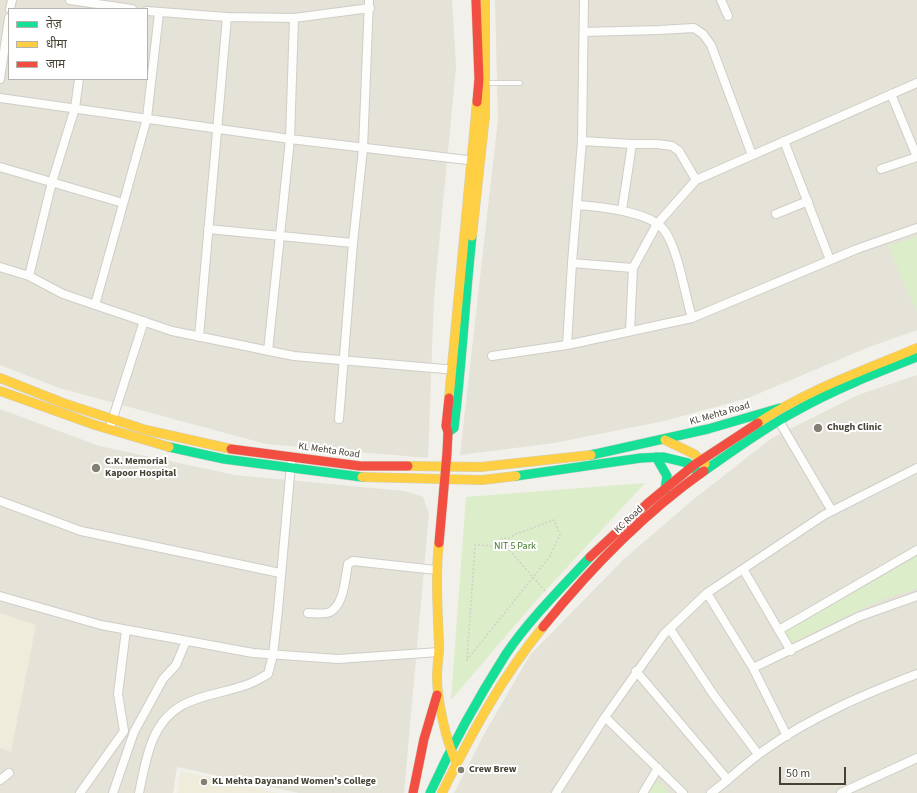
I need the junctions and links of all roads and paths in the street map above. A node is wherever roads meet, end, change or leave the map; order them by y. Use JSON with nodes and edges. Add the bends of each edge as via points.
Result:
{"nodes":[{"id":1,"x":70,"y":0,"type":"edge"},
{"id":2,"x":476,"y":0,"type":"edge"},
{"id":3,"x":484,"y":0,"type":"edge"},
{"id":4,"x":584,"y":0,"type":"edge"},
{"id":5,"x":721,"y":0,"type":"edge"},
{"id":6,"x":370,"y":4,"type":"edge"},
{"id":7,"x":89,"y":6,"type":"edge"},
{"id":8,"x":118,"y":8,"type":"edge"},
{"id":9,"x":148,"y":11,"type":"edge"},
{"id":10,"x":159,"y":13,"type":"junction"},
{"id":11,"x":728,"y":16,"type":"dead end"},
{"id":12,"x":227,"y":17,"type":"junction"},
{"id":13,"x":294,"y":18,"type":"junction"},
{"id":14,"x":8,"y":25,"type":"edge"},
{"id":15,"x":584,"y":32,"type":"junction"},
{"id":16,"x":0,"y":79,"type":"edge"},
{"id":17,"x":79,"y":80,"type":"edge"},
{"id":18,"x":486,"y":83,"type":"junction"},
{"id":19,"x":520,"y":83,"type":"dead end"},
{"id":20,"x":917,"y":83,"type":"edge"},
{"id":21,"x":891,"y":94,"type":"junction"},
{"id":22,"x":0,"y":98,"type":"edge"},
{"id":23,"x":75,"y":108,"type":"junction"},
{"id":24,"x":147,"y":118,"type":"junction"},
{"id":25,"x":217,"y":128,"type":"junction"},
{"id":26,"x":290,"y":139,"type":"junction"},
{"id":27,"x":582,"y":141,"type":"junction"},
{"id":28,"x":784,"y":141,"type":"junction"},
{"id":29,"x":632,"y":144,"type":"junction"},
{"id":30,"x":363,"y":149,"type":"junction"},
{"id":31,"x":752,"y":155,"type":"junction"},
{"id":32,"x":917,"y":157,"type":"edge"},
{"id":33,"x":476,"y":161,"type":"junction"},
{"id":34,"x":0,"y":168,"type":"edge"},
{"id":35,"x":881,"y":169,"type":"dead end"},
{"id":36,"x":696,"y":180,"type":"junction"},
{"id":37,"x":52,"y":182,"type":"junction"},
{"id":38,"x":808,"y":201,"type":"junction"},
{"id":39,"x":123,"y":202,"type":"junction"},
{"id":40,"x":577,"y":205,"type":"junction"},
{"id":41,"x":622,"y":210,"type":"junction"},
{"id":42,"x":776,"y":214,"type":"dead end"},
{"id":43,"x":657,"y":224,"type":"junction"},
{"id":44,"x":917,"y":228,"type":"edge"},
{"id":45,"x":208,"y":229,"type":"junction"},
{"id":46,"x":280,"y":236,"type":"junction"},
{"id":47,"x":353,"y":243,"type":"junction"},
{"id":48,"x":830,"y":260,"type":"junction"},
{"id":49,"x":572,"y":263,"type":"junction"},
{"id":50,"x":0,"y":267,"type":"edge"},
{"id":51,"x":633,"y":268,"type":"junction"},
{"id":52,"x":29,"y":276,"type":"junction"},
{"id":53,"x":95,"y":304,"type":"junction"},
{"id":54,"x":692,"y":318,"type":"junction"},
{"id":55,"x":144,"y":321,"type":"junction"},
{"id":56,"x":630,"y":331,"type":"junction"},
{"id":57,"x":199,"y":337,"type":"junction"},
{"id":58,"x":567,"y":345,"type":"junction"},
{"id":59,"x":917,"y":348,"type":"edge"},
{"id":60,"x":268,"y":351,"type":"junction"},
{"id":61,"x":492,"y":356,"type":"dead end"},
{"id":62,"x":917,"y":357,"type":"edge"},
{"id":63,"x":345,"y":361,"type":"junction"},
{"id":64,"x":451,"y":370,"type":"junction"},
{"id":65,"x":462,"y":370,"type":"junction"},
{"id":66,"x":0,"y":378,"type":"edge"},
{"id":67,"x":0,"y":391,"type":"edge"},
{"id":68,"x":780,"y":408,"type":"junction"},
{"id":69,"x":113,"y":419,"type":"junction"},
{"id":70,"x":339,"y":419,"type":"dead end"},
{"id":71,"x":779,"y":421,"type":"junction"},
{"id":72,"x":109,"y":430,"type":"junction"},
{"id":73,"x":448,"y":432,"type":"junction"},
{"id":74,"x":665,"y":440,"type":"junction"},
{"id":75,"x":291,"y":457,"type":"junction"},
{"id":76,"x":656,"y":457,"type":"junction"},
{"id":77,"x":702,"y":460,"type":"junction"},
{"id":78,"x":446,"y":467,"type":"junction"},
{"id":79,"x":693,"y":467,"type":"junction"},
{"id":80,"x":290,"y":468,"type":"junction"},
{"id":81,"x":708,"y":468,"type":"junction"},
{"id":82,"x":917,"y":468,"type":"edge"},
{"id":83,"x":700,"y":474,"type":"junction"},
{"id":84,"x":444,"y":479,"type":"junction"},
{"id":85,"x":665,"y":490,"type":"junction"},
{"id":86,"x":0,"y":501,"type":"edge"},
{"id":87,"x":832,"y":510,"type":"junction"},
{"id":88,"x":508,"y":539,"type":"junction"},
{"id":89,"x":500,"y":546,"type":"junction"},
{"id":90,"x":507,"y":547,"type":"junction"},
{"id":91,"x":917,"y":550,"type":"edge"},
{"id":92,"x":743,"y":569,"type":"junction"},
{"id":93,"x":436,"y":570,"type":"junction"},
{"id":94,"x":280,"y":573,"type":"junction"},
{"id":95,"x":533,"y":577,"type":"junction"},
{"id":96,"x":707,"y":593,"type":"junction"},
{"id":97,"x":0,"y":596,"type":"edge"},
{"id":98,"x":917,"y":596,"type":"edge"},
{"id":99,"x":552,"y":598,"type":"junction"},
{"id":100,"x":308,"y":613,"type":"dead end"},
{"id":101,"x":670,"y":629,"type":"junction"},
{"id":102,"x":126,"y":630,"type":"junction"},
{"id":103,"x":779,"y":630,"type":"junction"},
{"id":104,"x":186,"y":641,"type":"junction"},
{"id":105,"x":791,"y":651,"type":"junction"},
{"id":106,"x":439,"y":652,"type":"junction"},
{"id":107,"x":273,"y":654,"type":"junction"},
{"id":108,"x":753,"y":668,"type":"junction"},
{"id":109,"x":636,"y":671,"type":"junction"},
{"id":110,"x":917,"y":674,"type":"edge"},
{"id":111,"x":438,"y":694,"type":"junction"},
{"id":112,"x":605,"y":717,"type":"junction"},
{"id":113,"x":787,"y":736,"type":"junction"},
{"id":114,"x":450,"y":750,"type":"junction"},
{"id":115,"x":758,"y":754,"type":"junction"},
{"id":116,"x":917,"y":758,"type":"edge"},
{"id":117,"x":456,"y":762,"type":"junction"},
{"id":118,"x":658,"y":768,"type":"junction"},
{"id":119,"x":10,"y":772,"type":"dead end"},
{"id":120,"x":0,"y":780,"type":"edge"},
{"id":121,"x":728,"y":780,"type":"junction"},
{"id":122,"x":80,"y":793,"type":"edge"},
{"id":123,"x":113,"y":793,"type":"edge"},
{"id":124,"x":138,"y":793,"type":"edge"},
{"id":125,"x":413,"y":793,"type":"edge"},
{"id":126,"x":430,"y":793,"type":"edge"},
{"id":127,"x":442,"y":793,"type":"edge"},
{"id":128,"x":556,"y":793,"type":"edge"},
{"id":129,"x":643,"y":793,"type":"edge"},
{"id":130,"x":683,"y":793,"type":"edge"},
{"id":131,"x":711,"y":793,"type":"edge"},
{"id":132,"x":841,"y":793,"type":"edge"}],
"edges":[{"from":1,"to":7,"type":"street"},
{"from":2,"to":33,"type":"street"},
{"from":3,"to":18,"type":"street"},
{"from":4,"to":15,"type":"street"},
{"from":5,"to":11,"type":"street"},
{"from":6,"to":13,"type":"street"},
{"from":6,"to":30,"type":"street"},
{"from":7,"to":8,"type":"street"},
{"from":9,"to":10,"type":"street"},
{"from":10,"to":12,"type":"street"},
{"from":10,"to":24,"type":"street"},
{"from":12,"to":13,"type":"street"},
{"from":12,"to":25,"type":"street"},
{"from":13,"to":26,"type":"street"},
{"from":14,"to":16,"type":"street"},
{"from":15,"to":27,"type":"street"},
{"from":15,"to":31,"type":"street","via":[[694,28],[703,34],[711,45]]},
{"from":17,"to":23,"type":"street"},
{"from":18,"to":19,"type":"lane"},
{"from":18,"to":33,"type":"street","via":[[486,116]]},
{"from":20,"to":21,"type":"street"},
{"from":21,"to":28,"type":"street"},
{"from":21,"to":32,"type":"street"},
{"from":22,"to":23,"type":"street"},
{"from":23,"to":24,"type":"street"},
{"from":23,"to":37,"type":"street"},
{"from":24,"to":25,"type":"street"},
{"from":24,"to":39,"type":"street"},
{"from":25,"to":26,"type":"street"},
{"from":25,"to":45,"type":"street"},
{"from":26,"to":30,"type":"street"},
{"from":26,"to":46,"type":"street"},
{"from":27,"to":29,"type":"street"},
{"from":27,"to":40,"type":"street"},
{"from":28,"to":31,"type":"street"},
{"from":28,"to":38,"type":"street"},
{"from":29,"to":36,"type":"street","via":[[672,146],[679,151]]},
{"from":29,"to":41,"type":"street"},
{"from":30,"to":33,"type":"street"},
{"from":30,"to":47,"type":"street"},
{"from":31,"to":36,"type":"street"},
{"from":32,"to":35,"type":"street"},
{"from":33,"to":64,"type":"street"},
{"from":33,"to":65,"type":"street"},
{"from":34,"to":37,"type":"street"},
{"from":36,"to":43,"type":"street"},
{"from":37,"to":39,"type":"street"},
{"from":37,"to":52,"type":"street"},
{"from":38,"to":42,"type":"street"},
{"from":38,"to":48,"type":"street"},
{"from":39,"to":53,"type":"street"},
{"from":40,"to":41,"type":"street"},
{"from":40,"to":49,"type":"street"},
{"from":41,"to":43,"type":"street"},
{"from":43,"to":51,"type":"street"},
{"from":43,"to":54,"type":"street","via":[[664,229],[673,248]]},
{"from":44,"to":48,"type":"street"},
{"from":45,"to":46,"type":"street"},
{"from":45,"to":57,"type":"street"},
{"from":46,"to":47,"type":"street"},
{"from":46,"to":60,"type":"street"},
{"from":47,"to":63,"type":"street"},
{"from":48,"to":54,"type":"street"},
{"from":49,"to":51,"type":"street"},
{"from":49,"to":58,"type":"street"},
{"from":50,"to":52,"type":"street"},
{"from":51,"to":56,"type":"street"},
{"from":52,"to":53,"type":"street","via":[[63,294]]},
{"from":53,"to":55,"type":"street"},
{"from":54,"to":56,"type":"street"},
{"from":55,"to":57,"type":"street"},
{"from":55,"to":69,"type":"street"},
{"from":56,"to":58,"type":"street"},
{"from":57,"to":60,"type":"street"},
{"from":58,"to":61,"type":"street"},
{"from":59,"to":68,"type":"street"},
{"from":60,"to":63,"type":"street"},
{"from":62,"to":71,"type":"street","name":"KC Road","via":[[812,402]]},
{"from":63,"to":64,"type":"street"},
{"from":63,"to":70,"type":"street"},
{"from":64,"to":65,"type":"street"},
{"from":64,"to":73,"type":"street","via":[[446,426]]},
{"from":65,"to":73,"type":"street","via":[[454,428]]},
{"from":66,"to":69,"type":"street","name":"KL Mehta Road","via":[[63,403]]},
{"from":67,"to":72,"type":"street"},
{"from":68,"to":74,"type":"street","name":"KL Mehta Road"},
{"from":68,"to":77,"type":"street"},
{"from":69,"to":72,"type":"street"},
{"from":69,"to":75,"type":"street","name":"KL Mehta Road","via":[[146,430],[227,448]]},
{"from":71,"to":81,"type":"street","name":"KC Road"},
{"from":71,"to":87,"type":"street"},
{"from":72,"to":80,"type":"street","via":[[216,458]]},
{"from":73,"to":78,"type":"street"},
{"from":74,"to":77,"type":"street"},
{"from":74,"to":78,"type":"street","name":"KL Mehta Road","via":[[580,458],[481,467]]},
{"from":75,"to":78,"type":"street","name":"KL Mehta Road","via":[[360,466]]},
{"from":75,"to":80,"type":"street"},
{"from":76,"to":79,"type":"street"},
{"from":76,"to":84,"type":"street","via":[[482,480]]},
{"from":76,"to":85,"type":"street","via":[[667,474],[668,484]]},
{"from":77,"to":79,"type":"street"},
{"from":77,"to":81,"type":"street"},
{"from":78,"to":84,"type":"street"},
{"from":79,"to":83,"type":"street"},
{"from":79,"to":85,"type":"street"},
{"from":80,"to":84,"type":"street","via":[[358,477]]},
{"from":80,"to":94,"type":"street"},
{"from":81,"to":83,"type":"street","name":"KC Road"},
{"from":82,"to":87,"type":"street"},
{"from":83,"to":117,"type":"street","name":"KC Road","via":[[643,521],[555,611],[521,654],[486,706]]},
{"from":84,"to":93,"type":"street"},
{"from":85,"to":99,"type":"street","via":[[590,557]]},
{"from":86,"to":94,"type":"street","via":[[81,531]]},
{"from":87,"to":92,"type":"street"},
{"from":88,"to":89,"type":"path","via":[[501,538]]},
{"from":88,"to":90,"type":"path"},
{"from":88,"to":95,"type":"path","via":[[554,520],[560,535],[550,556]]},
{"from":89,"to":90,"type":"path"},
{"from":89,"to":95,"type":"path","via":[[474,545],[467,660]]},
{"from":90,"to":95,"type":"path"},
{"from":91,"to":103,"type":"street"},
{"from":92,"to":96,"type":"street"},
{"from":92,"to":103,"type":"street"},
{"from":93,"to":100,"type":"street","via":[[353,561],[348,564],[336,608],[328,613]]},
{"from":93,"to":106,"type":"street"},
{"from":94,"to":107,"type":"street"},
{"from":95,"to":99,"type":"path"},
{"from":96,"to":101,"type":"street"},
{"from":96,"to":108,"type":"street"},
{"from":97,"to":102,"type":"street"},
{"from":98,"to":105,"type":"street","via":[[858,617]]},
{"from":99,"to":114,"type":"street","via":[[507,653]]},
{"from":101,"to":109,"type":"street"},
{"from":101,"to":115,"type":"street","via":[[713,694]]},
{"from":102,"to":104,"type":"street"},
{"from":102,"to":122,"type":"street","via":[[118,694],[124,731]]},
{"from":103,"to":105,"type":"street"},
{"from":104,"to":107,"type":"street"},
{"from":104,"to":123,"type":"street","via":[[176,665],[163,679],[134,732]]},
{"from":105,"to":108,"type":"street"},
{"from":106,"to":107,"type":"street","via":[[338,659]]},
{"from":106,"to":111,"type":"street"},
{"from":107,"to":124,"type":"street","via":[[268,674],[246,685],[212,693],[181,705],[163,720],[154,738]]},
{"from":108,"to":113,"type":"street"},
{"from":109,"to":112,"type":"street"},
{"from":109,"to":121,"type":"street"},
{"from":110,"to":113,"type":"street","via":[[864,694]]},
{"from":111,"to":114,"type":"street"},
{"from":111,"to":125,"type":"street","via":[[424,739]]},
{"from":112,"to":118,"type":"street"},
{"from":112,"to":128,"type":"street"},
{"from":113,"to":115,"type":"street"},
{"from":114,"to":117,"type":"street"},
{"from":114,"to":126,"type":"street"},
{"from":115,"to":121,"type":"street"},
{"from":116,"to":132,"type":"street"},
{"from":117,"to":127,"type":"street","name":"KC Road"},
{"from":118,"to":129,"type":"street"},
{"from":118,"to":130,"type":"street"},
{"from":119,"to":120,"type":"street"},
{"from":121,"to":131,"type":"street"}]}
